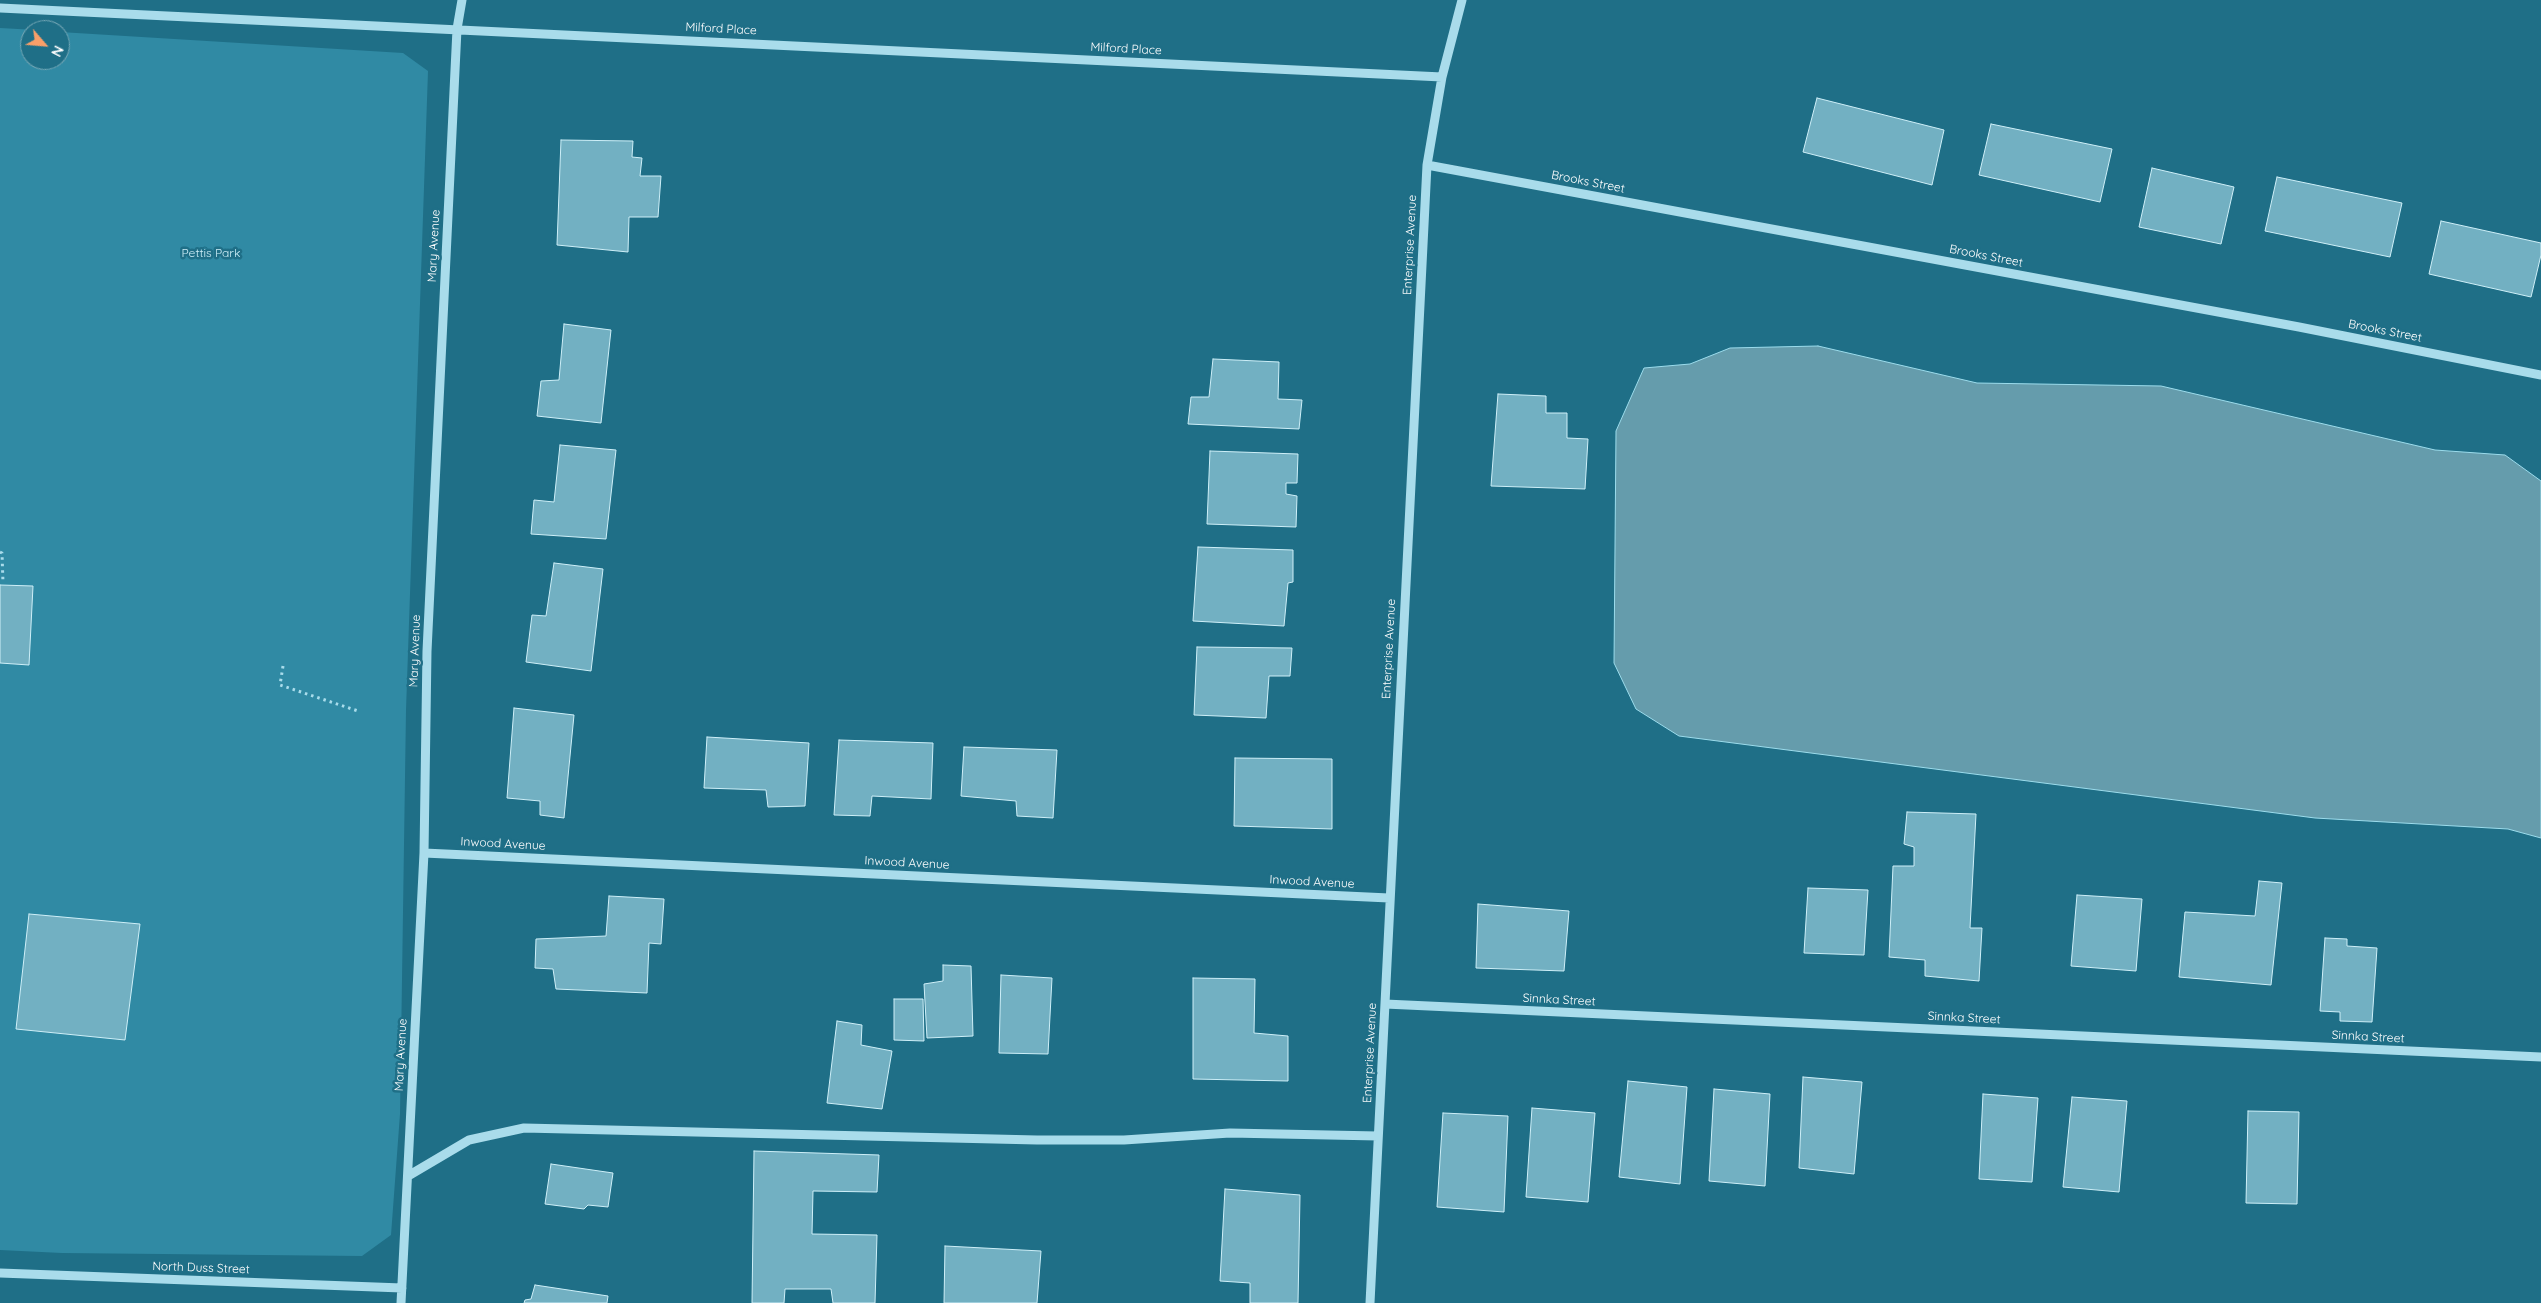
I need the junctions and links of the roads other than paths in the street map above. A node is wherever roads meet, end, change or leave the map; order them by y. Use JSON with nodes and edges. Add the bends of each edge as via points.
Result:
{"nodes":[{"id":1,"x":462,"y":0,"type":"edge"},
{"id":2,"x":1462,"y":0,"type":"edge"},
{"id":3,"x":0,"y":8,"type":"edge"},
{"id":4,"x":457,"y":29,"type":"junction"},
{"id":5,"x":1442,"y":77,"type":"junction"},
{"id":6,"x":1427,"y":165,"type":"junction"},
{"id":7,"x":2541,"y":375,"type":"edge"},
{"id":8,"x":424,"y":853,"type":"junction"},
{"id":9,"x":1389,"y":898,"type":"junction"},
{"id":10,"x":1385,"y":1004,"type":"junction"},
{"id":11,"x":2541,"y":1057,"type":"edge"},
{"id":12,"x":1378,"y":1136,"type":"junction"},
{"id":13,"x":408,"y":1176,"type":"junction"},
{"id":14,"x":0,"y":1274,"type":"edge"},
{"id":15,"x":402,"y":1288,"type":"junction"},
{"id":16,"x":401,"y":1303,"type":"edge"},
{"id":17,"x":1370,"y":1303,"type":"edge"}],
"edges":[{"from":1,"to":4,"type":"street","name":"Mary Avenue"},
{"from":2,"to":5,"type":"street","name":"Enterprise Avenue"},
{"from":3,"to":4,"type":"street","name":"Milford Place"},
{"from":4,"to":5,"type":"street","name":"Milford Place"},
{"from":4,"to":8,"type":"street","name":"Mary Avenue","via":[[427,651]]},
{"from":5,"to":6,"type":"street","name":"Enterprise Avenue"},
{"from":6,"to":7,"type":"street","name":"Brooks Street","via":[[2290,325]]},
{"from":6,"to":9,"type":"street","name":"Enterprise Avenue"},
{"from":8,"to":9,"type":"street","name":"Inwood Avenue"},
{"from":8,"to":13,"type":"street","name":"Mary Avenue"},
{"from":9,"to":10,"type":"street","name":"Enterprise Avenue"},
{"from":10,"to":11,"type":"street","name":"Sinnka Street"},
{"from":10,"to":12,"type":"street","name":"Enterprise Avenue"},
{"from":12,"to":13,"type":"street","via":[[1230,1133],[1124,1140],[1037,1140],[524,1128],[469,1140]]},
{"from":12,"to":17,"type":"street","name":"Enterprise Avenue"},
{"from":13,"to":15,"type":"street","name":"Mary Avenue"},
{"from":14,"to":15,"type":"street","name":"North Duss Street"},
{"from":15,"to":16,"type":"street","name":"Mary Avenue"}]}
